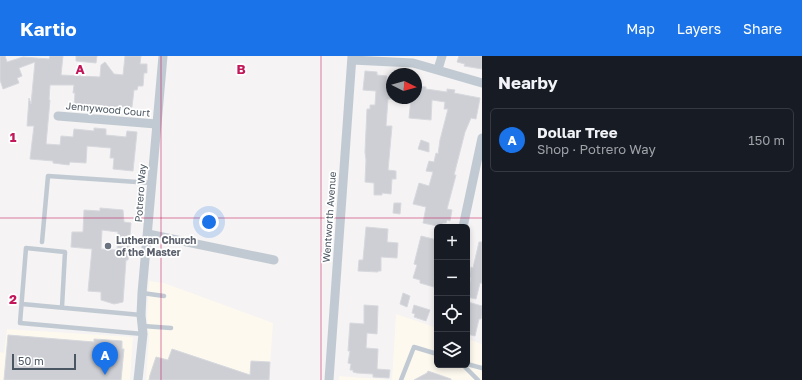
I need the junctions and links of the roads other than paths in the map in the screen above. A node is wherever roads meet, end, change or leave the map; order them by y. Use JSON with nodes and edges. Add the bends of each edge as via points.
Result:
{"nodes":[{"id":1,"x":163,"y":56,"type":"edge"},
{"id":2,"x":442,"y":56,"type":"edge"},
{"id":3,"x":352,"y":58,"type":"edge"},
{"id":4,"x":438,"y":69,"type":"junction"},
{"id":5,"x":482,"y":83,"type":"edge"},
{"id":6,"x":58,"y":116,"type":"dead end"},
{"id":7,"x":156,"y":124,"type":"junction"},
{"id":8,"x":482,"y":138,"type":"edge"},
{"id":9,"x":152,"y":183,"type":"junction"},
{"id":10,"x":464,"y":224,"type":"edge"},
{"id":11,"x":148,"y":234,"type":"junction"},
{"id":12,"x":42,"y":242,"type":"dead end"},
{"id":13,"x":274,"y":260,"type":"dead end"},
{"id":14,"x":142,"y":293,"type":"junction"},
{"id":15,"x":164,"y":296,"type":"dead end"},
{"id":16,"x":22,"y":304,"type":"junction"},
{"id":17,"x":62,"y":307,"type":"junction"},
{"id":18,"x":141,"y":315,"type":"junction"},
{"id":19,"x":171,"y":328,"type":"dead end"},
{"id":20,"x":143,"y":330,"type":"junction"},
{"id":21,"x":434,"y":353,"type":"edge"},
{"id":22,"x":470,"y":365,"type":"edge"},
{"id":23,"x":466,"y":368,"type":"edge"},
{"id":24,"x":482,"y":368,"type":"edge"},
{"id":25,"x":138,"y":380,"type":"edge"},
{"id":26,"x":328,"y":380,"type":"edge"},
{"id":27,"x":401,"y":380,"type":"edge"},
{"id":28,"x":478,"y":380,"type":"edge"}],
"edges":[{"from":1,"to":7,"type":"street","name":"Potrero Way"},
{"from":2,"to":4,"type":"street"},
{"from":3,"to":4,"type":"street","via":[[413,63]]},
{"from":3,"to":26,"type":"street","name":"Wentworth Avenue"},
{"from":4,"to":5,"type":"street"},
{"from":6,"to":7,"type":"street","name":"Jennywood Court"},
{"from":7,"to":9,"type":"street","name":"Potrero Way"},
{"from":8,"to":10,"type":"street"},
{"from":9,"to":11,"type":"street","name":"Potrero Way"},
{"from":9,"to":12,"type":"lane","via":[[48,176]]},
{"from":11,"to":13,"type":"street"},
{"from":11,"to":14,"type":"street","name":"Potrero Way"},
{"from":14,"to":15,"type":"lane"},
{"from":14,"to":18,"type":"street","name":"Potrero Way"},
{"from":16,"to":17,"type":"lane"},
{"from":16,"to":17,"type":"lane","via":[[26,248],[65,252]]},
{"from":16,"to":20,"type":"lane","via":[[20,323]]},
{"from":17,"to":18,"type":"lane"},
{"from":18,"to":20,"type":"street","name":"Potrero Way"},
{"from":19,"to":20,"type":"lane"},
{"from":20,"to":25,"type":"street","name":"Potrero Way"},
{"from":21,"to":27,"type":"lane","via":[[414,346]]},
{"from":22,"to":24,"type":"lane"},
{"from":23,"to":28,"type":"lane"}]}
